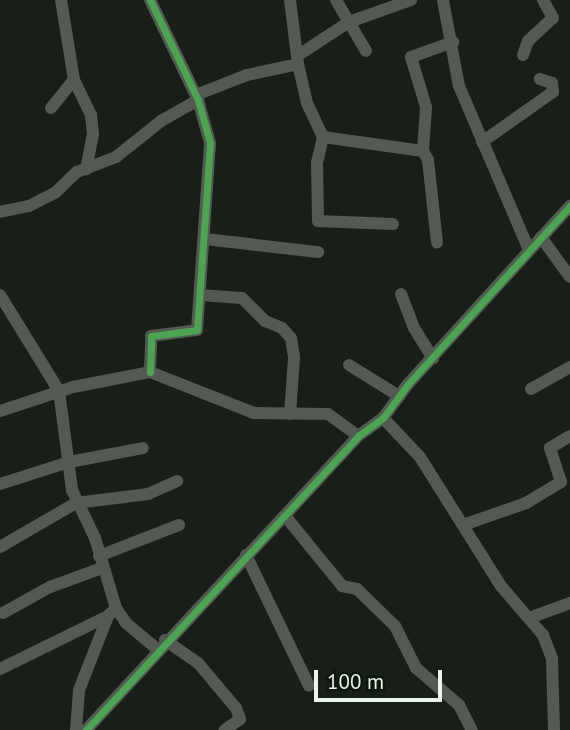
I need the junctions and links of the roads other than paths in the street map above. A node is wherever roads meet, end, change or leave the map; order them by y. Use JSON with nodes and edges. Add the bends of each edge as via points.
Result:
{"nodes":[{"id":1,"x":61,"y":0,"type":"edge"},
{"id":2,"x":150,"y":0,"type":"edge"},
{"id":3,"x":290,"y":0,"type":"edge"},
{"id":4,"x":336,"y":0,"type":"edge"},
{"id":5,"x":411,"y":0,"type":"edge"},
{"id":6,"x":443,"y":0,"type":"edge"},
{"id":7,"x":543,"y":0,"type":"edge"},
{"id":8,"x":349,"y":22,"type":"junction"},
{"id":9,"x":453,"y":42,"type":"junction"},
{"id":10,"x":366,"y":51,"type":"dead end"},
{"id":11,"x":523,"y":55,"type":"dead end"},
{"id":12,"x":297,"y":60,"type":"junction"},
{"id":13,"x":540,"y":79,"type":"dead end"},
{"id":14,"x":74,"y":80,"type":"junction"},
{"id":15,"x":197,"y":97,"type":"junction"},
{"id":16,"x":51,"y":108,"type":"dead end"},
{"id":17,"x":323,"y":136,"type":"junction"},
{"id":18,"x":482,"y":142,"type":"junction"},
{"id":19,"x":424,"y":151,"type":"junction"},
{"id":20,"x":86,"y":169,"type":"junction"},
{"id":21,"x":570,"y":206,"type":"edge"},
{"id":22,"x":0,"y":212,"type":"edge"},
{"id":23,"x":393,"y":224,"type":"dead end"},
{"id":24,"x":541,"y":237,"type":"junction"},
{"id":25,"x":205,"y":239,"type":"junction"},
{"id":26,"x":437,"y":243,"type":"dead end"},
{"id":27,"x":529,"y":250,"type":"junction"},
{"id":28,"x":318,"y":251,"type":"dead end"},
{"id":29,"x":570,"y":278,"type":"edge"},
{"id":30,"x":401,"y":294,"type":"dead end"},
{"id":31,"x":0,"y":295,"type":"edge"},
{"id":32,"x":200,"y":295,"type":"junction"},
{"id":33,"x":433,"y":358,"type":"junction"},
{"id":34,"x":349,"y":365,"type":"dead end"},
{"id":35,"x":570,"y":367,"type":"edge"},
{"id":36,"x":150,"y":372,"type":"junction"},
{"id":37,"x":531,"y":389,"type":"dead end"},
{"id":38,"x":60,"y":391,"type":"junction"},
{"id":39,"x":399,"y":396,"type":"junction"},
{"id":40,"x":0,"y":411,"type":"edge"},
{"id":41,"x":290,"y":414,"type":"junction"},
{"id":42,"x":383,"y":418,"type":"junction"},
{"id":43,"x":358,"y":436,"type":"junction"},
{"id":44,"x":570,"y":436,"type":"edge"},
{"id":45,"x":143,"y":448,"type":"dead end"},
{"id":46,"x":69,"y":462,"type":"junction"},
{"id":47,"x":177,"y":481,"type":"dead end"},
{"id":48,"x":0,"y":484,"type":"edge"},
{"id":49,"x":76,"y":503,"type":"junction"},
{"id":50,"x":286,"y":517,"type":"junction"},
{"id":51,"x":180,"y":525,"type":"dead end"},
{"id":52,"x":463,"y":525,"type":"junction"},
{"id":53,"x":0,"y":547,"type":"edge"},
{"id":54,"x":246,"y":555,"type":"junction"},
{"id":55,"x":101,"y":562,"type":"junction"},
{"id":56,"x":570,"y":603,"type":"edge"},
{"id":57,"x":112,"y":612,"type":"junction"},
{"id":58,"x":3,"y":613,"type":"dead end"},
{"id":59,"x":529,"y":618,"type":"junction"},
{"id":60,"x":161,"y":644,"type":"junction"},
{"id":61,"x":0,"y":669,"type":"edge"},
{"id":62,"x":309,"y":686,"type":"dead end"},
{"id":63,"x":76,"y":730,"type":"edge"},
{"id":64,"x":86,"y":730,"type":"edge"},
{"id":65,"x":225,"y":730,"type":"edge"},
{"id":66,"x":472,"y":730,"type":"edge"},
{"id":67,"x":554,"y":730,"type":"edge"}],
"edges":[{"from":1,"to":14,"type":"street"},
{"from":2,"to":15,"type":"street"},
{"from":3,"to":12,"type":"street"},
{"from":4,"to":8,"type":"street"},
{"from":5,"to":8,"type":"street"},
{"from":6,"to":9,"type":"street"},
{"from":7,"to":11,"type":"street","via":[[553,18],[528,41]]},
{"from":8,"to":10,"type":"street"},
{"from":8,"to":12,"type":"street"},
{"from":9,"to":18,"type":"street","via":[[459,86]]},
{"from":9,"to":19,"type":"street","via":[[411,57],[426,107]]},
{"from":12,"to":15,"type":"street"},
{"from":12,"to":17,"type":"street","via":[[307,103]]},
{"from":13,"to":18,"type":"street","via":[[552,83],[553,92]]},
{"from":14,"to":16,"type":"street"},
{"from":14,"to":20,"type":"street","via":[[91,116],[93,134]]},
{"from":15,"to":20,"type":"street","via":[[116,157]]},
{"from":15,"to":25,"type":"street","via":[[210,143]]},
{"from":17,"to":19,"type":"street"},
{"from":17,"to":23,"type":"street","via":[[317,162],[318,221]]},
{"from":18,"to":27,"type":"street"},
{"from":19,"to":26,"type":"street"},
{"from":20,"to":22,"type":"street","via":[[37,202]]},
{"from":21,"to":24,"type":"street"},
{"from":24,"to":27,"type":"street"},
{"from":24,"to":29,"type":"street"},
{"from":25,"to":28,"type":"street"},
{"from":25,"to":32,"type":"street"},
{"from":27,"to":33,"type":"street"},
{"from":30,"to":33,"type":"street","via":[[414,328]]},
{"from":31,"to":38,"type":"street"},
{"from":32,"to":36,"type":"street","via":[[197,330],[151,336]]},
{"from":32,"to":41,"type":"street","via":[[242,298],[291,338],[295,358]]},
{"from":33,"to":39,"type":"street"},
{"from":34,"to":39,"type":"street"},
{"from":35,"to":37,"type":"street"},
{"from":36,"to":38,"type":"street"},
{"from":36,"to":41,"type":"street","via":[[254,413]]},
{"from":38,"to":40,"type":"street"},
{"from":38,"to":46,"type":"street"},
{"from":39,"to":42,"type":"street"},
{"from":41,"to":43,"type":"street","via":[[328,414]]},
{"from":42,"to":43,"type":"street"},
{"from":42,"to":52,"type":"street","via":[[420,457]]},
{"from":43,"to":50,"type":"street"},
{"from":44,"to":52,"type":"street","via":[[550,448],[563,477],[557,485],[526,503]]},
{"from":45,"to":46,"type":"street"},
{"from":46,"to":48,"type":"street"},
{"from":46,"to":49,"type":"street"},
{"from":47,"to":49,"type":"street","via":[[148,494]]},
{"from":49,"to":53,"type":"street"},
{"from":49,"to":55,"type":"street","via":[[95,538]]},
{"from":50,"to":54,"type":"street"},
{"from":50,"to":66,"type":"street","via":[[342,586],[357,589],[396,626],[416,668],[459,705]]},
{"from":51,"to":55,"type":"street"},
{"from":52,"to":59,"type":"street","via":[[501,586]]},
{"from":54,"to":60,"type":"street"},
{"from":54,"to":62,"type":"street"},
{"from":55,"to":57,"type":"street"},
{"from":55,"to":58,"type":"street"},
{"from":56,"to":59,"type":"street"},
{"from":57,"to":60,"type":"street"},
{"from":57,"to":61,"type":"street"},
{"from":57,"to":63,"type":"street","via":[[79,691]]},
{"from":59,"to":67,"type":"street","via":[[543,635],[552,659]]},
{"from":60,"to":64,"type":"street","via":[[132,684]]},
{"from":60,"to":65,"type":"street","via":[[198,663],[236,708],[240,719]]}]}
